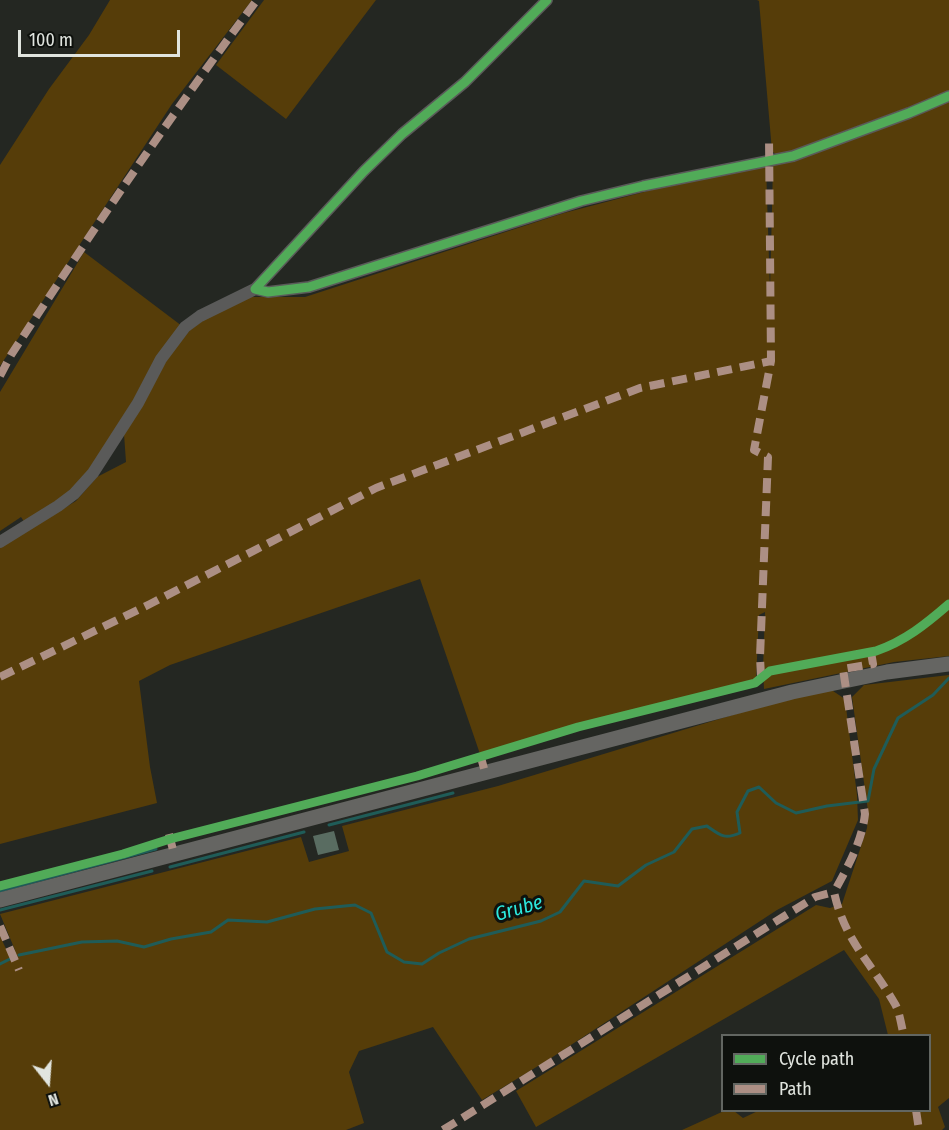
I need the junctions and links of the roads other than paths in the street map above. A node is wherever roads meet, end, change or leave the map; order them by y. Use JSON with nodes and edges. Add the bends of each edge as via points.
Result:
{"nodes":[{"id":1,"x":547,"y":0,"type":"edge"},
{"id":2,"x":949,"y":96,"type":"edge"},
{"id":3,"x":255,"y":289,"type":"junction"},
{"id":4,"x":0,"y":542,"type":"edge"},
{"id":5,"x":945,"y":665,"type":"edge"},
{"id":6,"x":0,"y":900,"type":"edge"}],
"edges":[{"from":1,"to":3,"type":"street","via":[[465,82],[394,141]]},
{"from":2,"to":3,"type":"street","via":[[793,156],[581,201],[309,287],[268,292]]},
{"from":3,"to":4,"type":"street","via":[[186,327],[161,359],[93,473],[58,506]]},
{"from":5,"to":6,"type":"main road","via":[[887,672],[771,697]]}]}
